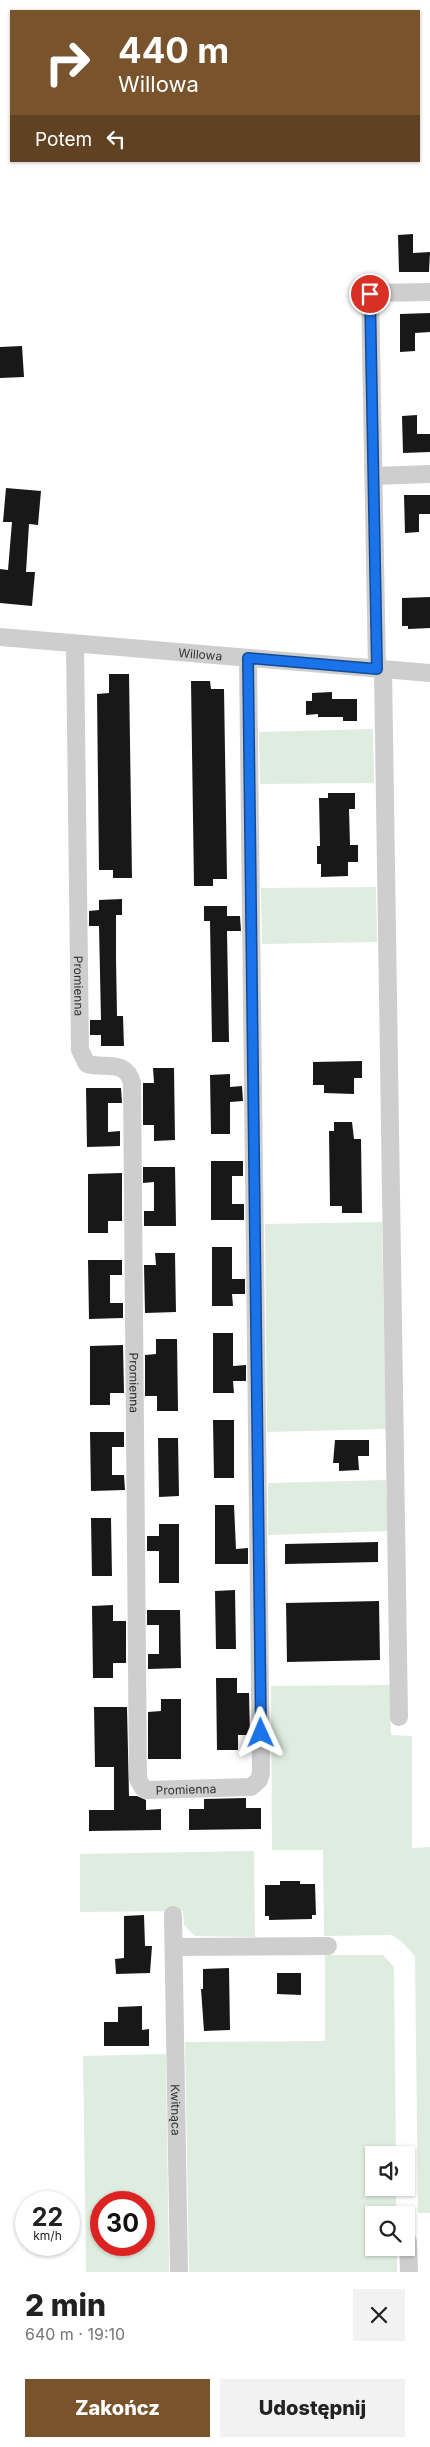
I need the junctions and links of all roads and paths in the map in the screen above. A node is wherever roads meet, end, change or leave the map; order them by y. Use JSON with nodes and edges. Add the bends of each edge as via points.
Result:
{"nodes":[{"id":1,"x":430,"y":292,"type":"edge"},
{"id":2,"x":430,"y":474,"type":"edge"},
{"id":3,"x":374,"y":476,"type":"junction"},
{"id":4,"x":0,"y":638,"type":"edge"},
{"id":5,"x":75,"y":644,"type":"junction"},
{"id":6,"x":248,"y":658,"type":"junction"},
{"id":7,"x":380,"y":669,"type":"junction"},
{"id":8,"x":430,"y":673,"type":"edge"},
{"id":9,"x":399,"y":1717,"type":"dead end"},
{"id":10,"x":173,"y":1915,"type":"dead end"},
{"id":11,"x":328,"y":1946,"type":"dead end"},
{"id":12,"x":174,"y":1947,"type":"junction"},
{"id":13,"x":408,"y":2256,"type":"edge"},
{"id":14,"x":178,"y":2272,"type":"edge"},
{"id":15,"x":409,"y":2272,"type":"edge"}],
"edges":[{"from":1,"to":3,"type":"street","via":[[370,294]]},
{"from":2,"to":3,"type":"street"},
{"from":3,"to":7,"type":"street"},
{"from":4,"to":5,"type":"street","name":"Willowa"},
{"from":5,"to":6,"type":"street","name":"Willowa"},
{"from":5,"to":6,"type":"street","name":"Promienna","via":[[80,1050],[87,1064],[121,1067],[128,1072],[132,1083],[138,1779],[147,1790],[251,1787],[261,1773]]},
{"from":6,"to":7,"type":"street","name":"Willowa"},
{"from":7,"to":8,"type":"street","name":"Willowa"},
{"from":7,"to":9,"type":"street"},
{"from":10,"to":12,"type":"street","name":"Kwitnąca"},
{"from":11,"to":12,"type":"street"},
{"from":12,"to":14,"type":"street","name":"Kwitnąca"},
{"from":13,"to":15,"type":"street"}]}
